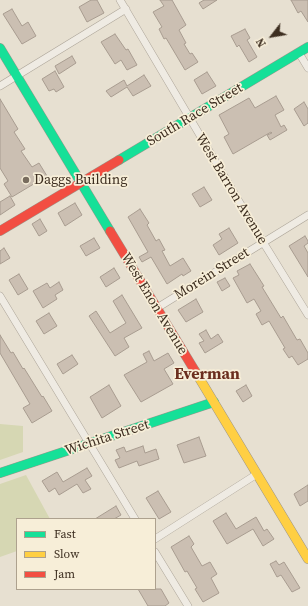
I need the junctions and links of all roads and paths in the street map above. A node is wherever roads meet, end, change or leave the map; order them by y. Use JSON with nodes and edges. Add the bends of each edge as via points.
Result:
{"nodes":[{"id":1,"x":120,"y":0,"type":"edge"},
{"id":2,"x":126,"y":9,"type":"junction"},
{"id":3,"x":308,"y":47,"type":"edge"},
{"id":4,"x":0,"y":48,"type":"edge"},
{"id":5,"x":299,"y":53,"type":"junction"},
{"id":6,"x":308,"y":68,"type":"edge"},
{"id":7,"x":17,"y":76,"type":"junction"},
{"id":8,"x":0,"y":86,"type":"edge"},
{"id":9,"x":189,"y":119,"type":"junction"},
{"id":10,"x":82,"y":184,"type":"junction"},
{"id":11,"x":308,"y":215,"type":"edge"},
{"id":12,"x":0,"y":231,"type":"edge"},
{"id":13,"x":263,"y":242,"type":"junction"},
{"id":14,"x":0,"y":296,"type":"edge"},
{"id":15,"x":157,"y":308,"type":"junction"},
{"id":16,"x":308,"y":315,"type":"edge"},
{"id":17,"x":214,"y":402,"type":"junction"},
{"id":18,"x":89,"y":444,"type":"junction"},
{"id":19,"x":0,"y":473,"type":"edge"},
{"id":20,"x":257,"y":474,"type":"junction"},
{"id":21,"x":134,"y":518,"type":"edge"},
{"id":22,"x":156,"y":538,"type":"edge"},
{"id":23,"x":156,"y":554,"type":"edge"},
{"id":24,"x":308,"y":559,"type":"edge"},
{"id":25,"x":188,"y":606,"type":"edge"}],
"edges":[{"from":1,"to":2,"type":"street","name":"West Barron Avenue"},
{"from":2,"to":7,"type":"street"},
{"from":2,"to":9,"type":"street","name":"West Barron Avenue"},
{"from":3,"to":5,"type":"street","name":"South Race Street"},
{"from":4,"to":7,"type":"street","name":"West Enon Avenue"},
{"from":5,"to":6,"type":"street"},
{"from":5,"to":9,"type":"street","name":"South Race Street"},
{"from":7,"to":8,"type":"street"},
{"from":7,"to":10,"type":"street","name":"West Enon Avenue"},
{"from":9,"to":10,"type":"street","name":"South Race Street"},
{"from":9,"to":13,"type":"street","name":"West Barron Avenue"},
{"from":10,"to":12,"type":"street","name":"South Race Street"},
{"from":10,"to":15,"type":"street","name":"West Enon Avenue"},
{"from":11,"to":13,"type":"street","name":"Morein Street"},
{"from":13,"to":15,"type":"street","name":"Morein Street"},
{"from":13,"to":16,"type":"street","name":"West Barron Avenue"},
{"from":14,"to":18,"type":"street"},
{"from":15,"to":17,"type":"street","name":"West Enon Avenue"},
{"from":17,"to":18,"type":"street","name":"Wichita Street"},
{"from":17,"to":20,"type":"street","name":"West Enon Avenue"},
{"from":18,"to":19,"type":"street","name":"Wichita Street"},
{"from":18,"to":21,"type":"street"},
{"from":20,"to":22,"type":"street"},
{"from":20,"to":24,"type":"street","name":"West Enon Avenue"},
{"from":23,"to":25,"type":"street"}]}
